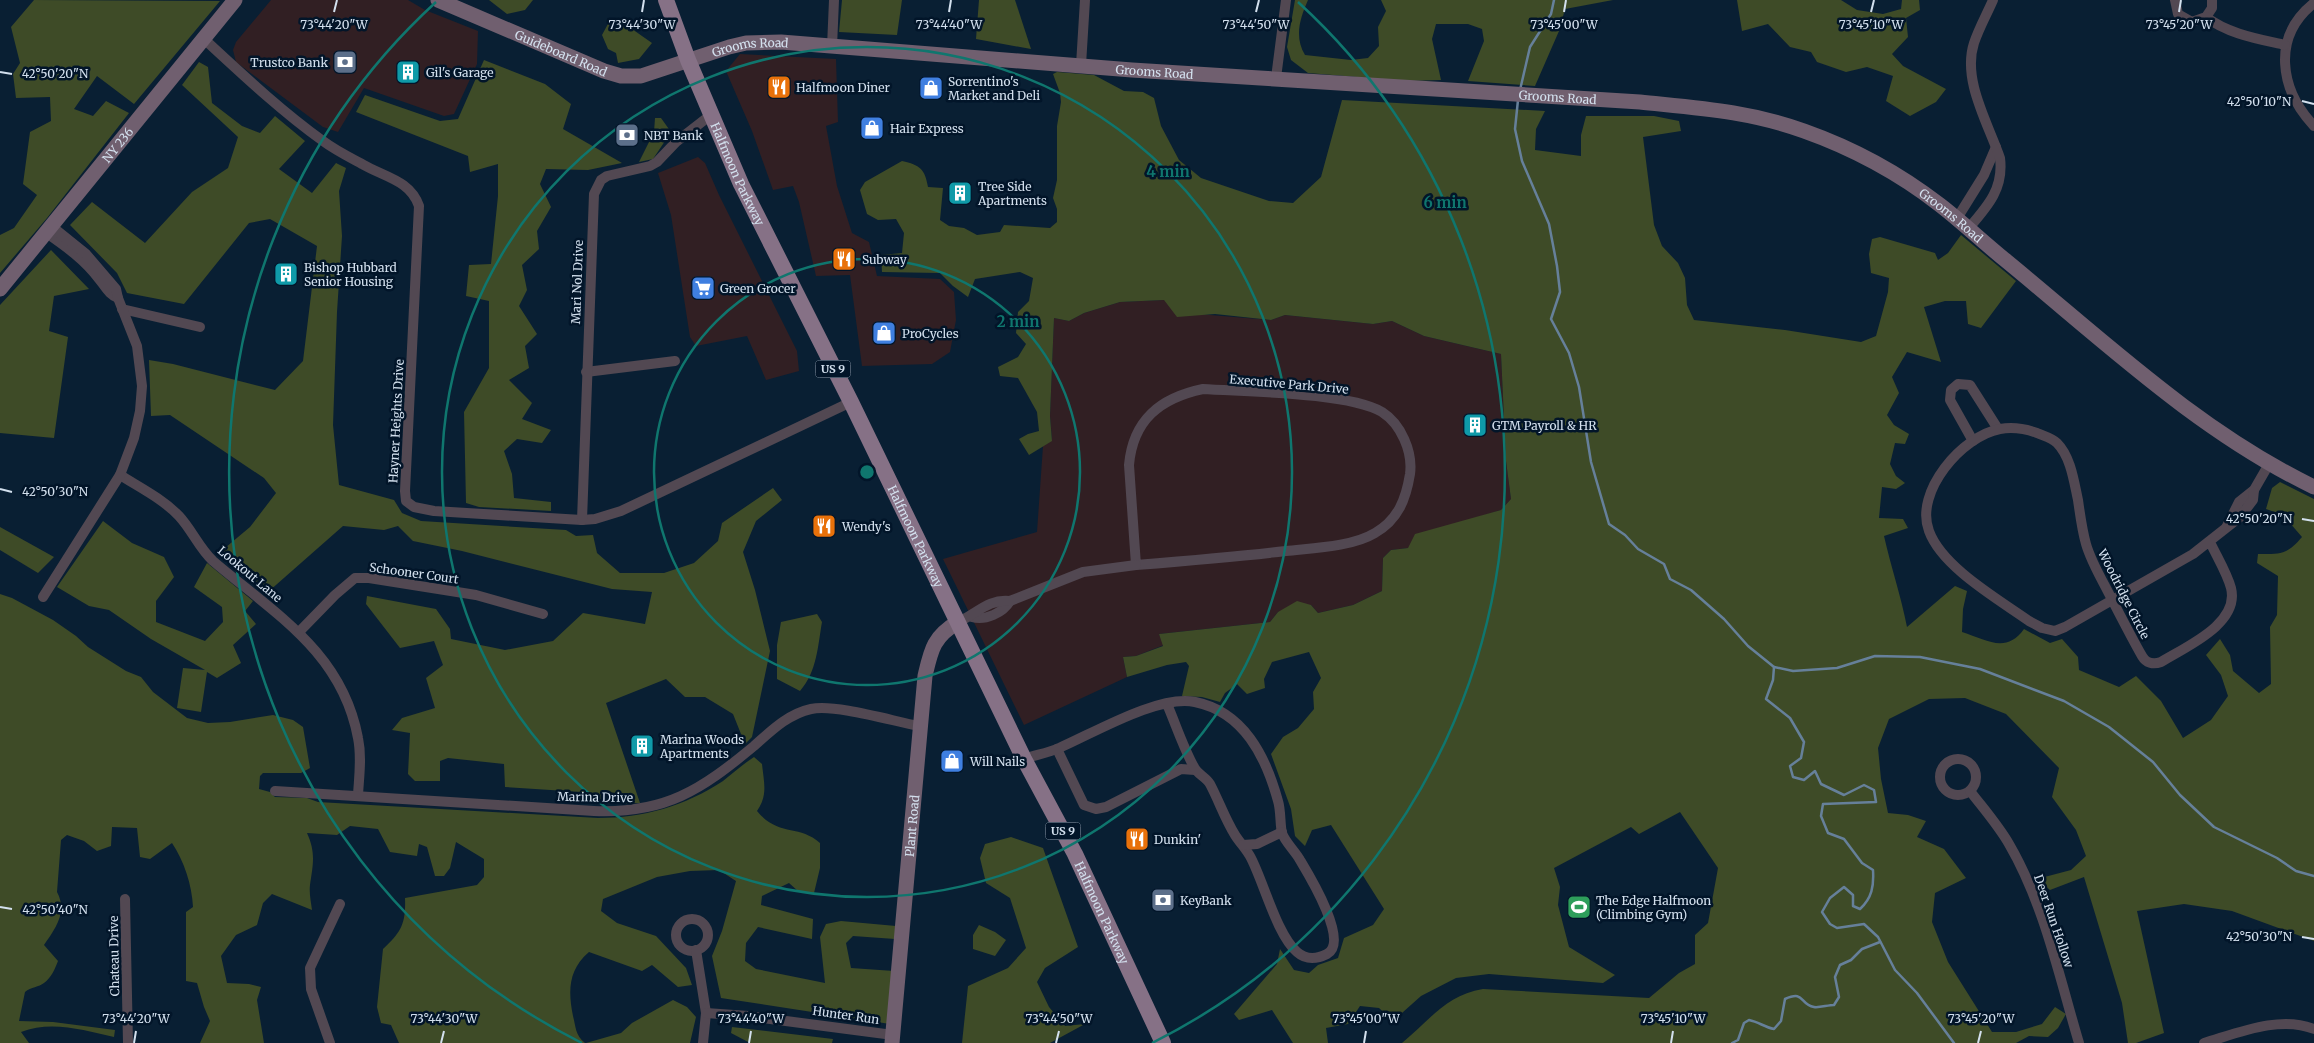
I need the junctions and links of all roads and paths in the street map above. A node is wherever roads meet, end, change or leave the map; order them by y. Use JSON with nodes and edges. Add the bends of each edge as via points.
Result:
{"nodes":[{"id":1,"x":235,"y":0,"type":"edge"},
{"id":2,"x":438,"y":0,"type":"edge"},
{"id":3,"x":666,"y":0,"type":"edge"},
{"id":4,"x":834,"y":0,"type":"edge"},
{"id":5,"x":1085,"y":0,"type":"edge"},
{"id":6,"x":1286,"y":0,"type":"edge"},
{"id":7,"x":1993,"y":0,"type":"edge"},
{"id":8,"x":2175,"y":0,"type":"edge"},
{"id":9,"x":2212,"y":0,"type":"edge"},
{"id":10,"x":2314,"y":3,"type":"edge"},
{"id":11,"x":2206,"y":17,"type":"junction"},
{"id":12,"x":203,"y":38,"type":"junction"},
{"id":13,"x":2285,"y":45,"type":"junction"},
{"id":14,"x":832,"y":47,"type":"junction"},
{"id":15,"x":688,"y":60,"type":"junction"},
{"id":16,"x":1081,"y":65,"type":"junction"},
{"id":17,"x":1276,"y":78,"type":"junction"},
{"id":18,"x":712,"y":114,"type":"junction"},
{"id":19,"x":2314,"y":126,"type":"edge"},
{"id":20,"x":1996,"y":147,"type":"junction"},
{"id":21,"x":1962,"y":224,"type":"junction"},
{"id":22,"x":48,"y":228,"type":"junction"},
{"id":23,"x":0,"y":289,"type":"edge"},
{"id":24,"x":122,"y":309,"type":"junction"},
{"id":25,"x":200,"y":327,"type":"dead end"},
{"id":26,"x":675,"y":361,"type":"dead end"},
{"id":27,"x":586,"y":372,"type":"junction"},
{"id":28,"x":851,"y":402,"type":"junction"},
{"id":29,"x":1998,"y":430,"type":"junction"},
{"id":30,"x":1973,"y":441,"type":"junction"},
{"id":31,"x":2269,"y":464,"type":"junction"},
{"id":32,"x":120,"y":475,"type":"junction"},
{"id":33,"x":2314,"y":487,"type":"edge"},
{"id":34,"x":582,"y":520,"type":"junction"},
{"id":35,"x":2210,"y":542,"type":"junction"},
{"id":36,"x":1136,"y":564,"type":"junction"},
{"id":37,"x":43,"y":597,"type":"dead end"},
{"id":38,"x":2112,"y":600,"type":"junction"},
{"id":39,"x":543,"y":614,"type":"dead end"},
{"id":40,"x":964,"y":620,"type":"junction"},
{"id":41,"x":299,"y":632,"type":"junction"},
{"id":42,"x":1167,"y":704,"type":"junction"},
{"id":43,"x":919,"y":726,"type":"junction"},
{"id":44,"x":1057,"y":749,"type":"junction"},
{"id":45,"x":1024,"y":758,"type":"junction"},
{"id":46,"x":1195,"y":770,"type":"junction"},
{"id":47,"x":275,"y":791,"type":"dead end"},
{"id":48,"x":1970,"y":791,"type":"dead end"},
{"id":49,"x":358,"y":795,"type":"junction"},
{"id":50,"x":1282,"y":832,"type":"junction"},
{"id":51,"x":1243,"y":845,"type":"junction"},
{"id":52,"x":125,"y":899,"type":"dead end"},
{"id":53,"x":340,"y":904,"type":"dead end"},
{"id":54,"x":696,"y":950,"type":"dead end"},
{"id":55,"x":706,"y":1013,"type":"junction"},
{"id":56,"x":2314,"y":1029,"type":"edge"},
{"id":57,"x":893,"y":1039,"type":"edge"},
{"id":58,"x":128,"y":1043,"type":"edge"},
{"id":59,"x":330,"y":1043,"type":"edge"},
{"id":60,"x":703,"y":1043,"type":"edge"},
{"id":61,"x":1163,"y":1043,"type":"edge"},
{"id":62,"x":2079,"y":1043,"type":"edge"},
{"id":63,"x":2204,"y":1043,"type":"edge"}],
"edges":[{"from":1,"to":12,"type":"street","name":"NY 236","number":"NY 236"},
{"from":2,"to":15,"type":"street","name":"Guideboard Road","via":[[604,72],[641,76]]},
{"from":3,"to":15,"type":"main road","name":"Halfmoon Parkway","number":"US 9"},
{"from":4,"to":14,"type":"street"},
{"from":5,"to":16,"type":"street"},
{"from":6,"to":17,"type":"street"},
{"from":7,"to":20,"type":"street","via":[[1974,43],[1972,56],[1974,84]]},
{"from":8,"to":11,"type":"street","via":[[2178,14],[2187,21],[2197,22]]},
{"from":9,"to":11,"type":"street","via":[[2212,8]]},
{"from":10,"to":13,"type":"street","via":[[2292,28]]},
{"from":11,"to":13,"type":"street","via":[[2244,35]]},
{"from":12,"to":22,"type":"street","name":"NY 236","number":"NY 236"},
{"from":12,"to":34,"type":"street","name":"Hayner Heights Drive","via":[[258,89],[324,142],[404,185],[415,195],[419,206],[406,501],[414,507],[434,511]]},
{"from":13,"to":19,"type":"street","via":[[2293,99]]},
{"from":14,"to":15,"type":"street","name":"Grooms Road","via":[[781,42],[746,43]]},
{"from":14,"to":16,"type":"street","name":"Grooms Road"},
{"from":15,"to":18,"type":"main road","name":"Halfmoon Parkway","number":"US 9"},
{"from":16,"to":17,"type":"street","name":"Grooms Road"},
{"from":17,"to":21,"type":"street","name":"Grooms Road","via":[[1640,102],[1713,108],[1764,118],[1820,138],[1882,167]]},
{"from":18,"to":27,"type":"street","name":"Mari Nol Drive","via":[[676,142],[657,162],[606,176],[598,184],[594,194]]},
{"from":18,"to":28,"type":"main road","name":"Halfmoon Parkway","number":"US 9","via":[[741,184]]},
{"from":20,"to":21,"type":"street"},
{"from":20,"to":21,"type":"street","via":[[2001,170],[1999,185],[1994,196]]},
{"from":21,"to":31,"type":"street","name":"Grooms Road","via":[[2198,418]]},
{"from":22,"to":23,"type":"street","name":"NY 236","number":"NY 236"},
{"from":22,"to":24,"type":"street","via":[[91,268],[110,293],[118,298]]},
{"from":24,"to":25,"type":"street"},
{"from":24,"to":32,"type":"street","via":[[137,346],[142,386],[134,438]]},
{"from":26,"to":27,"type":"street"},
{"from":27,"to":34,"type":"street","name":"Mari Nol Drive"},
{"from":28,"to":34,"type":"street","name":"Hayner Heights Drive","via":[[621,511]]},
{"from":28,"to":40,"type":"main road","name":"Halfmoon Parkway","number":"US 9"},
{"from":29,"to":30,"type":"street","name":"Woodridge Circle"},
{"from":29,"to":30,"type":"street","via":[[1977,393],[1970,385],[1958,384],[1951,390],[1950,400]]},
{"from":29,"to":38,"type":"street","name":"Woodridge Circle","via":[[2032,431],[2057,443],[2074,482],[2086,546]]},
{"from":30,"to":38,"type":"street","name":"Woodridge Circle","via":[[1949,461],[1941,473],[1927,512],[1929,531],[1954,566],[2029,621],[2055,631]]},
{"from":31,"to":33,"type":"street","name":"Grooms Road"},
{"from":31,"to":35,"type":"street","via":[[2254,490],[2254,500],[2249,508]]},
{"from":32,"to":37,"type":"street"},
{"from":32,"to":41,"type":"street","name":"Lookout Lane","via":[[174,511],[213,560]]},
{"from":35,"to":38,"type":"street"},
{"from":35,"to":38,"type":"street","name":"Woodridge Circle","via":[[2231,586],[2230,609],[2215,628],[2161,662],[2148,663],[2142,656]]},
{"from":36,"to":36,"type":"street","name":"Executive Park Drive","via":[[1320,548],[1374,534],[1394,517],[1406,497],[1410,462],[1404,438],[1393,421],[1382,412],[1350,402],[1203,389],[1186,392],[1154,409],[1138,429],[1130,452]]},
{"from":36,"to":40,"type":"street","name":"Executive Park Drive","via":[[1083,572],[1010,601],[979,609]]},
{"from":39,"to":41,"type":"street","name":"Schooner Court","via":[[476,595],[355,578]]},
{"from":40,"to":43,"type":"street","name":"Plant Road","via":[[938,637],[930,653]]},
{"from":40,"to":45,"type":"main road","name":"Halfmoon Parkway","number":"US 9"},
{"from":41,"to":49,"type":"street","via":[[332,672],[348,702],[359,739]]},
{"from":42,"to":44,"type":"street","via":[[1140,711]]},
{"from":42,"to":46,"type":"street"},
{"from":42,"to":50,"type":"street","via":[[1186,701],[1209,706],[1246,731],[1270,776]]},
{"from":43,"to":49,"type":"street","name":"Marina Drive","via":[[842,711],[812,709],[795,714],[704,785],[677,799],[641,810],[594,811]]},
{"from":43,"to":57,"type":"street","name":"Plant Road"},
{"from":44,"to":45,"type":"street"},
{"from":44,"to":46,"type":"street","via":[[1084,805],[1096,809],[1181,770]]},
{"from":45,"to":61,"type":"main road","name":"Halfmoon Parkway","number":"US 9","via":[[1075,854]]},
{"from":46,"to":51,"type":"street","via":[[1209,783]]},
{"from":47,"to":49,"type":"street","name":"Marina Drive"},
{"from":48,"to":62,"type":"street","name":"Deer Run Hollow","via":[[2008,842],[2024,873],[2038,907]]},
{"from":50,"to":51,"type":"street","via":[[1257,844]]},
{"from":50,"to":51,"type":"street","via":[[1333,926],[1333,949],[1315,958],[1306,958],[1295,950],[1277,921]]},
{"from":52,"to":58,"type":"street","name":"Chateau Drive"},
{"from":53,"to":59,"type":"street","via":[[310,968],[310,989]]},
{"from":54,"to":55,"type":"street"},
{"from":55,"to":57,"type":"street","name":"Hunter Run","via":[[748,1016]]},
{"from":55,"to":60,"type":"street"},
{"from":56,"to":63,"type":"street","via":[[2299,1024],[2273,1025]]}]}
